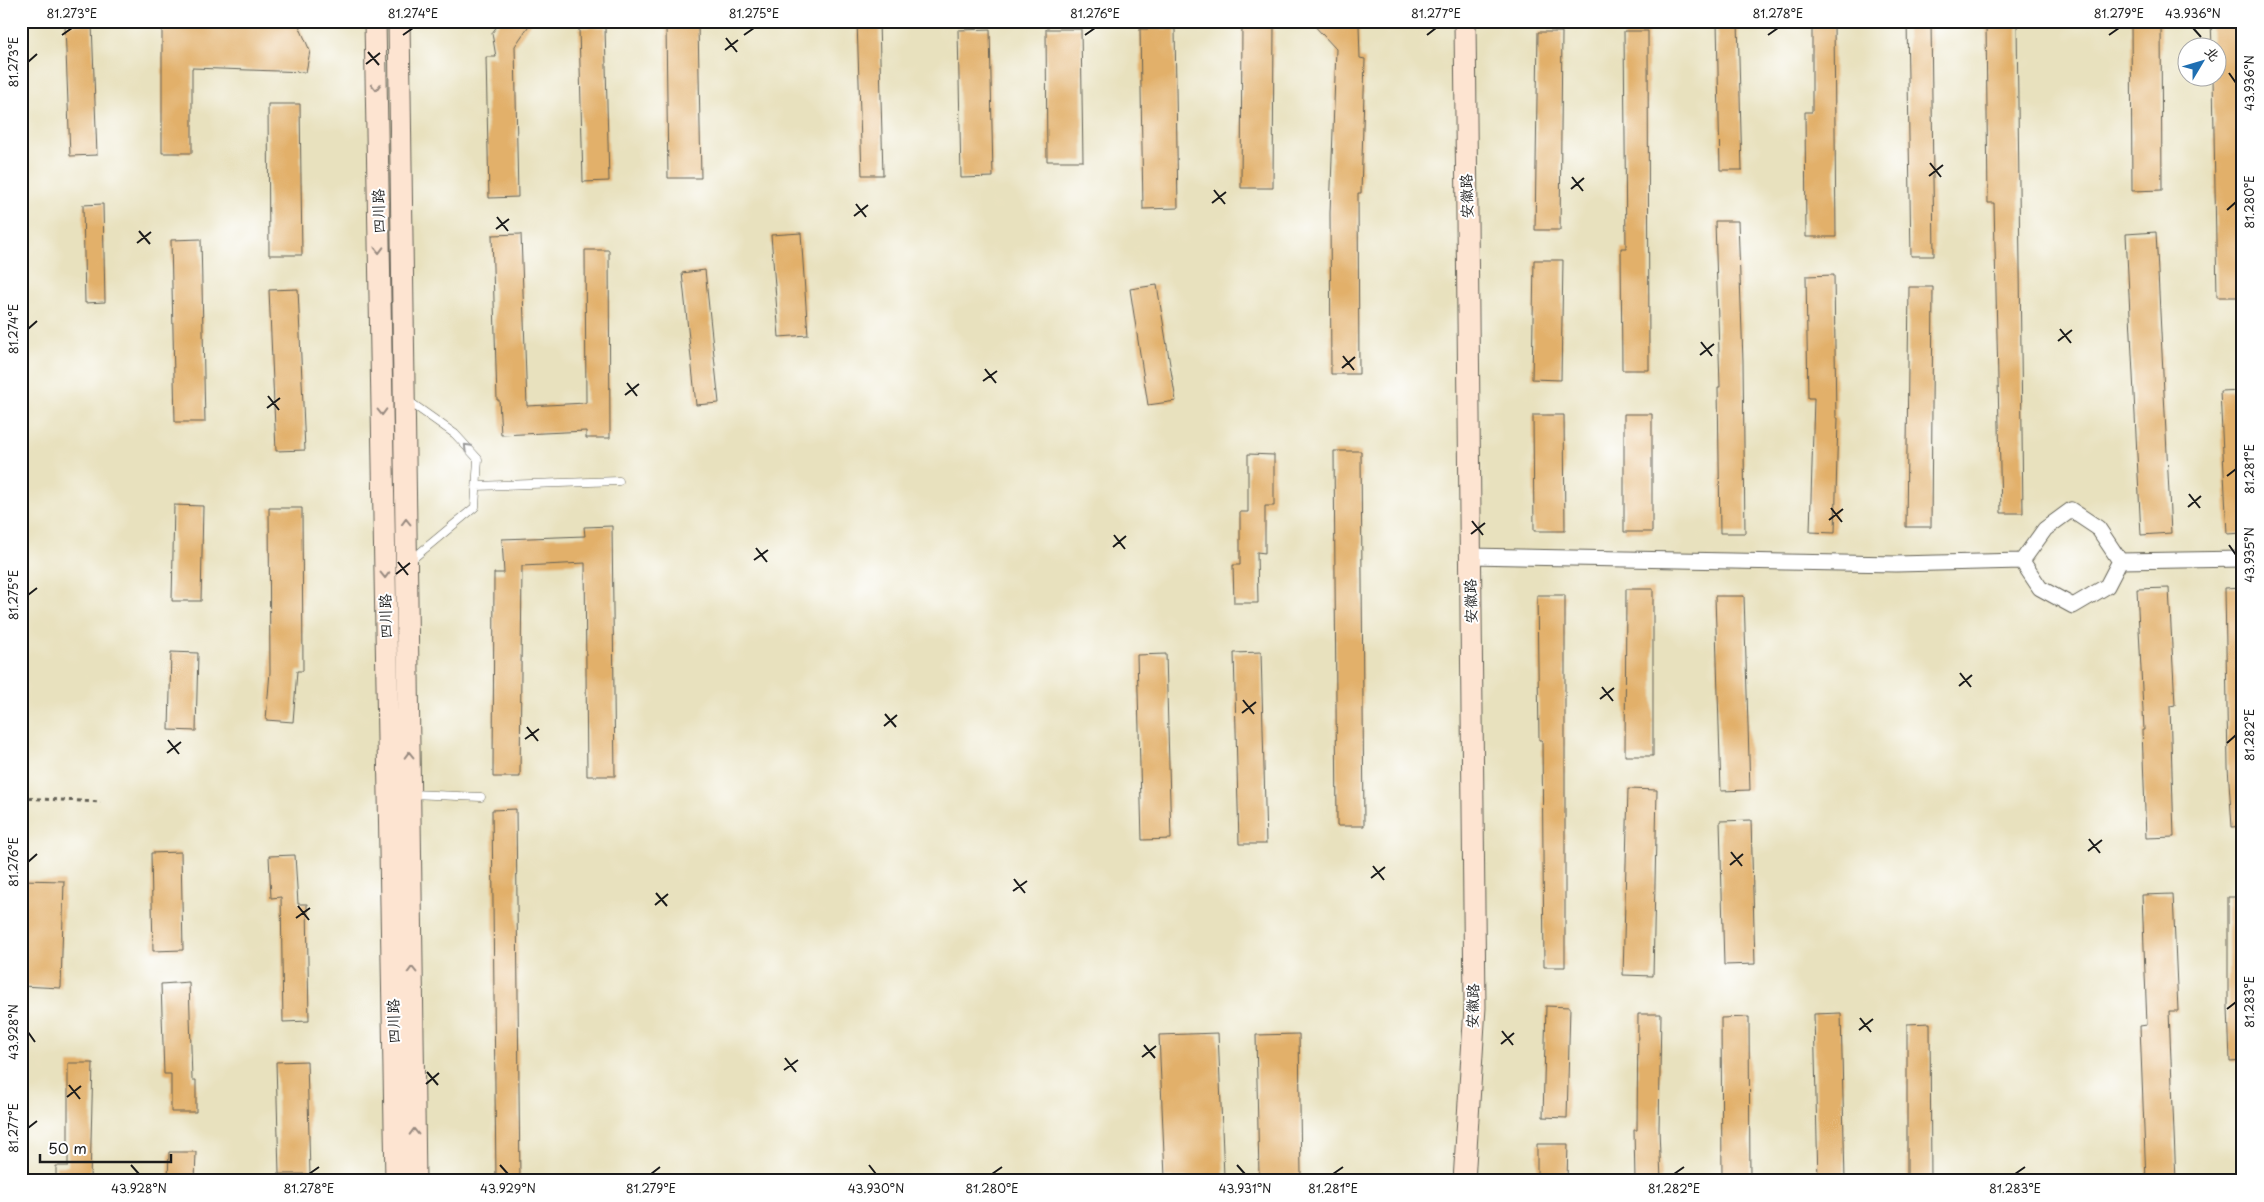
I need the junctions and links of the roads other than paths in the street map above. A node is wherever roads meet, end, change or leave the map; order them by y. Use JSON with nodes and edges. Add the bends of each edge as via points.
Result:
{"nodes":[{"id":1,"x":375,"y":21,"type":"edge"},
{"id":2,"x":399,"y":21,"type":"edge"},
{"id":3,"x":1465,"y":21,"type":"edge"},
{"id":4,"x":404,"y":397,"type":"junction"},
{"id":5,"x":619,"y":481,"type":"dead end"},
{"id":6,"x":477,"y":486,"type":"junction"},
{"id":7,"x":1470,"y":556,"type":"junction"},
{"id":8,"x":2243,"y":559,"type":"edge"},
{"id":9,"x":2120,"y":560,"type":"junction"},
{"id":10,"x":2022,"y":561,"type":"junction"},
{"id":11,"x":406,"y":564,"type":"junction"},
{"id":12,"x":409,"y":794,"type":"junction"},
{"id":13,"x":480,"y":797,"type":"dead end"},
{"id":14,"x":396,"y":1181,"type":"edge"},
{"id":15,"x":415,"y":1181,"type":"edge"},
{"id":16,"x":1464,"y":1181,"type":"edge"}],
"edges":[{"from":1,"to":14,"type":"street","name":"四川路","one_way":true},
{"from":2,"to":4,"type":"street","name":"四川路"},
{"from":3,"to":7,"type":"street","name":"安徽路"},
{"from":6,"to":4,"type":"lane","one_way":true,"via":[[478,459],[455,434]]},
{"from":11,"to":4,"type":"street","name":"四川路","one_way":true},
{"from":5,"to":6,"type":"lane"},
{"from":6,"to":11,"type":"lane","via":[[475,507]]},
{"from":7,"to":10,"type":"street","via":[[1896,564]]},
{"from":7,"to":16,"type":"street","name":"安徽路","via":[[1474,1007]]},
{"from":8,"to":9,"type":"street"},
{"from":9,"to":10,"type":"street","via":[[2107,586],[2073,606],[2040,588]]},
{"from":9,"to":10,"type":"street","via":[[2098,528],[2071,510],[2045,529]]},
{"from":12,"to":11,"type":"street","name":"四川路","one_way":true},
{"from":12,"to":13,"type":"lane"},
{"from":15,"to":12,"type":"street","name":"四川路","one_way":true}]}
